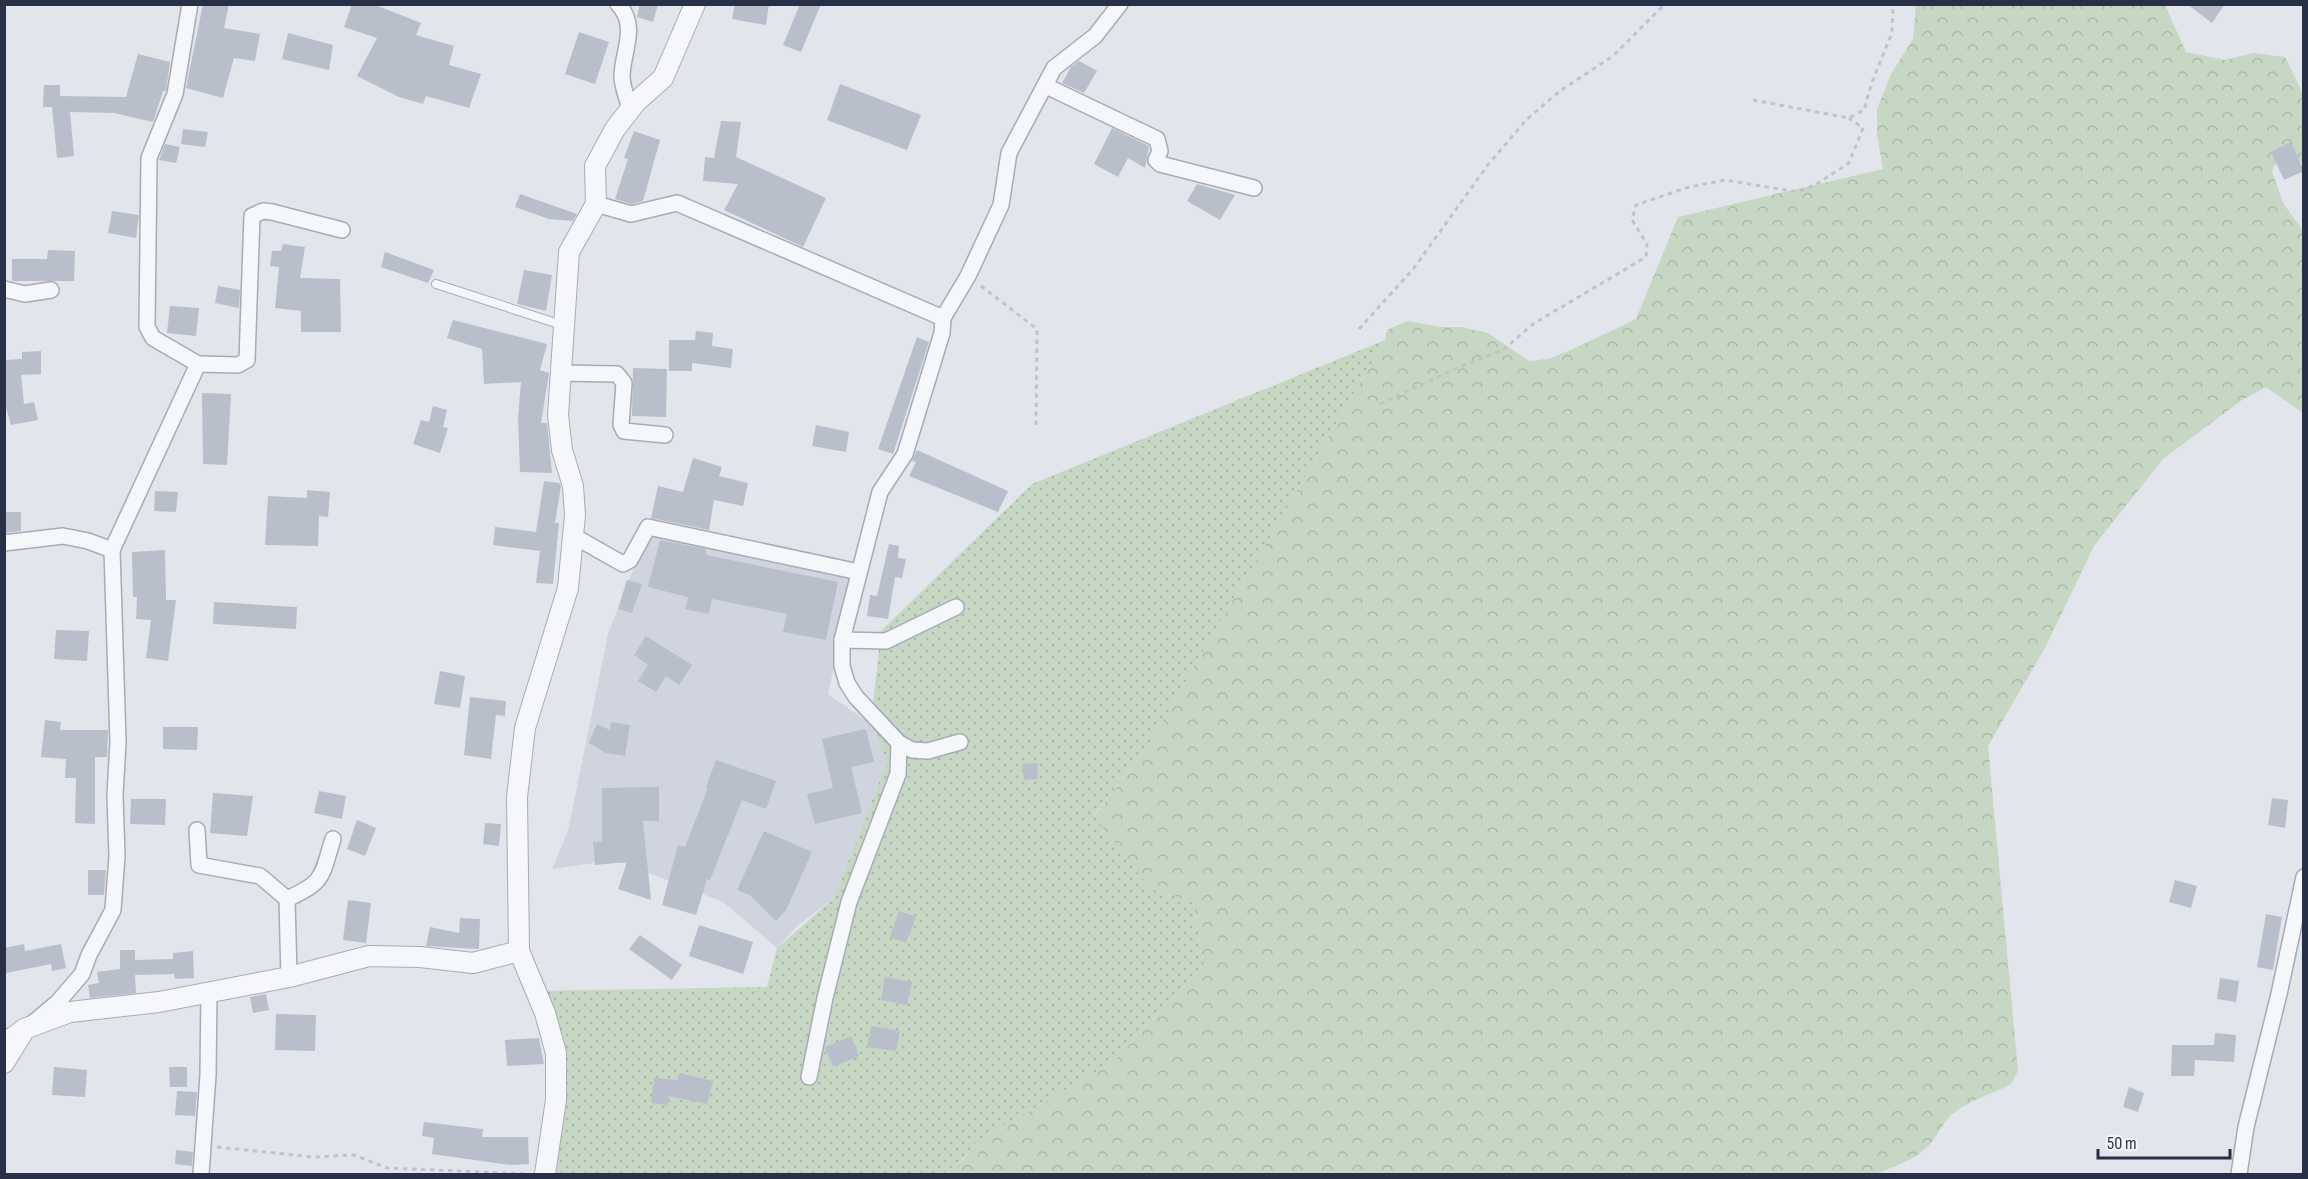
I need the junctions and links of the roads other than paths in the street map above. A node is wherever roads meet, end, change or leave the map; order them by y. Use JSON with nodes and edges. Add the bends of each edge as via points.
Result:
{"nodes":[{"id":1,"x":190,"y":4,"type":"edge"},
{"id":2,"x":618,"y":4,"type":"edge"},
{"id":3,"x":695,"y":4,"type":"edge"},
{"id":4,"x":1120,"y":4,"type":"edge"},
{"id":5,"x":1046,"y":86,"type":"junction"},
{"id":6,"x":633,"y":106,"type":"junction"},
{"id":7,"x":1254,"y":188,"type":"dead end"},
{"id":8,"x":596,"y":204,"type":"junction"},
{"id":9,"x":342,"y":230,"type":"dead end"},
{"id":10,"x":436,"y":284,"type":"dead end"},
{"id":11,"x":4,"y":289,"type":"edge"},
{"id":12,"x":51,"y":290,"type":"dead end"},
{"id":13,"x":943,"y":318,"type":"junction"},
{"id":14,"x":564,"y":326,"type":"junction"},
{"id":15,"x":198,"y":364,"type":"junction"},
{"id":16,"x":560,"y":373,"type":"junction"},
{"id":17,"x":665,"y":435,"type":"dead end"},
{"id":18,"x":572,"y":534,"type":"junction"},
{"id":19,"x":4,"y":543,"type":"edge"},
{"id":20,"x":112,"y":550,"type":"junction"},
{"id":21,"x":859,"y":572,"type":"junction"},
{"id":22,"x":956,"y":607,"type":"dead end"},
{"id":23,"x":842,"y":640,"type":"junction"},
{"id":24,"x":960,"y":742,"type":"dead end"},
{"id":25,"x":899,"y":743,"type":"junction"},
{"id":26,"x":196,"y":830,"type":"dead end"},
{"id":27,"x":333,"y":839,"type":"dead end"},
{"id":28,"x":2304,"y":877,"type":"edge"},
{"id":29,"x":287,"y":899,"type":"junction"},
{"id":30,"x":519,"y":951,"type":"junction"},
{"id":31,"x":289,"y":976,"type":"junction"},
{"id":32,"x":209,"y":991,"type":"junction"},
{"id":33,"x":24,"y":1029,"type":"junction"},
{"id":34,"x":4,"y":1044,"type":"edge"},
{"id":35,"x":4,"y":1063,"type":"edge"},
{"id":36,"x":809,"y":1077,"type":"dead end"},
{"id":37,"x":201,"y":1174,"type":"edge"},
{"id":38,"x":545,"y":1174,"type":"edge"},
{"id":39,"x":2239,"y":1174,"type":"edge"}],
"edges":[{"from":1,"to":15,"type":"street","via":[[175,94],[149,158],[147,327],[153,338]]},
{"from":2,"to":6,"type":"street","via":[[629,22],[622,78]]},
{"from":3,"to":6,"type":"street","via":[[663,78]]},
{"from":4,"to":5,"type":"street","via":[[1095,36],[1054,68]]},
{"from":5,"to":7,"type":"street","via":[[1157,139],[1160,151],[1156,160],[1160,164]]},
{"from":5,"to":13,"type":"street","via":[[1010,153],[1001,205],[968,276]]},
{"from":6,"to":8,"type":"street","via":[[595,166]]},
{"from":8,"to":13,"type":"street","via":[[631,214],[677,203]]},
{"from":8,"to":14,"type":"street","via":[[569,252]]},
{"from":9,"to":15,"type":"street","via":[[272,212],[252,216],[247,360],[238,365]]},
{"from":10,"to":14,"type":"lane"},
{"from":11,"to":12,"type":"street","via":[[25,294]]},
{"from":13,"to":21,"type":"street","via":[[942,333],[905,454],[883,484]]},
{"from":14,"to":16,"type":"street"},
{"from":15,"to":20,"type":"street"},
{"from":16,"to":17,"type":"street","via":[[617,374],[624,382],[624,431]]},
{"from":16,"to":18,"type":"street","via":[[558,415],[562,450],[573,486]]},
{"from":18,"to":21,"type":"street","via":[[623,564],[630,560],[648,527]]},
{"from":18,"to":30,"type":"street","via":[[568,588],[525,728],[518,796]]},
{"from":19,"to":20,"type":"street","via":[[63,536]]},
{"from":20,"to":33,"type":"street","via":[[118,742],[113,910],[82,975],[58,1002]]},
{"from":21,"to":23,"type":"street"},
{"from":22,"to":23,"type":"street","via":[[886,641]]},
{"from":23,"to":25,"type":"street","via":[[842,666],[847,683]]},
{"from":24,"to":25,"type":"street","via":[[928,751],[912,750]]},
{"from":25,"to":36,"type":"street","via":[[898,774],[849,902]]},
{"from":26,"to":29,"type":"street","via":[[199,865],[260,876]]},
{"from":27,"to":29,"type":"street","via":[[316,885]]},
{"from":28,"to":39,"type":"street","via":[[2246,1126]]},
{"from":29,"to":31,"type":"street"},
{"from":30,"to":31,"type":"street","via":[[473,963],[369,956]]},
{"from":30,"to":38,"type":"street","via":[[545,1013],[556,1053],[556,1100]]},
{"from":31,"to":32,"type":"street"},
{"from":32,"to":33,"type":"street","via":[[159,1002],[70,1012]]},
{"from":32,"to":37,"type":"street"},
{"from":33,"to":34,"type":"street"},
{"from":33,"to":35,"type":"street"}]}
